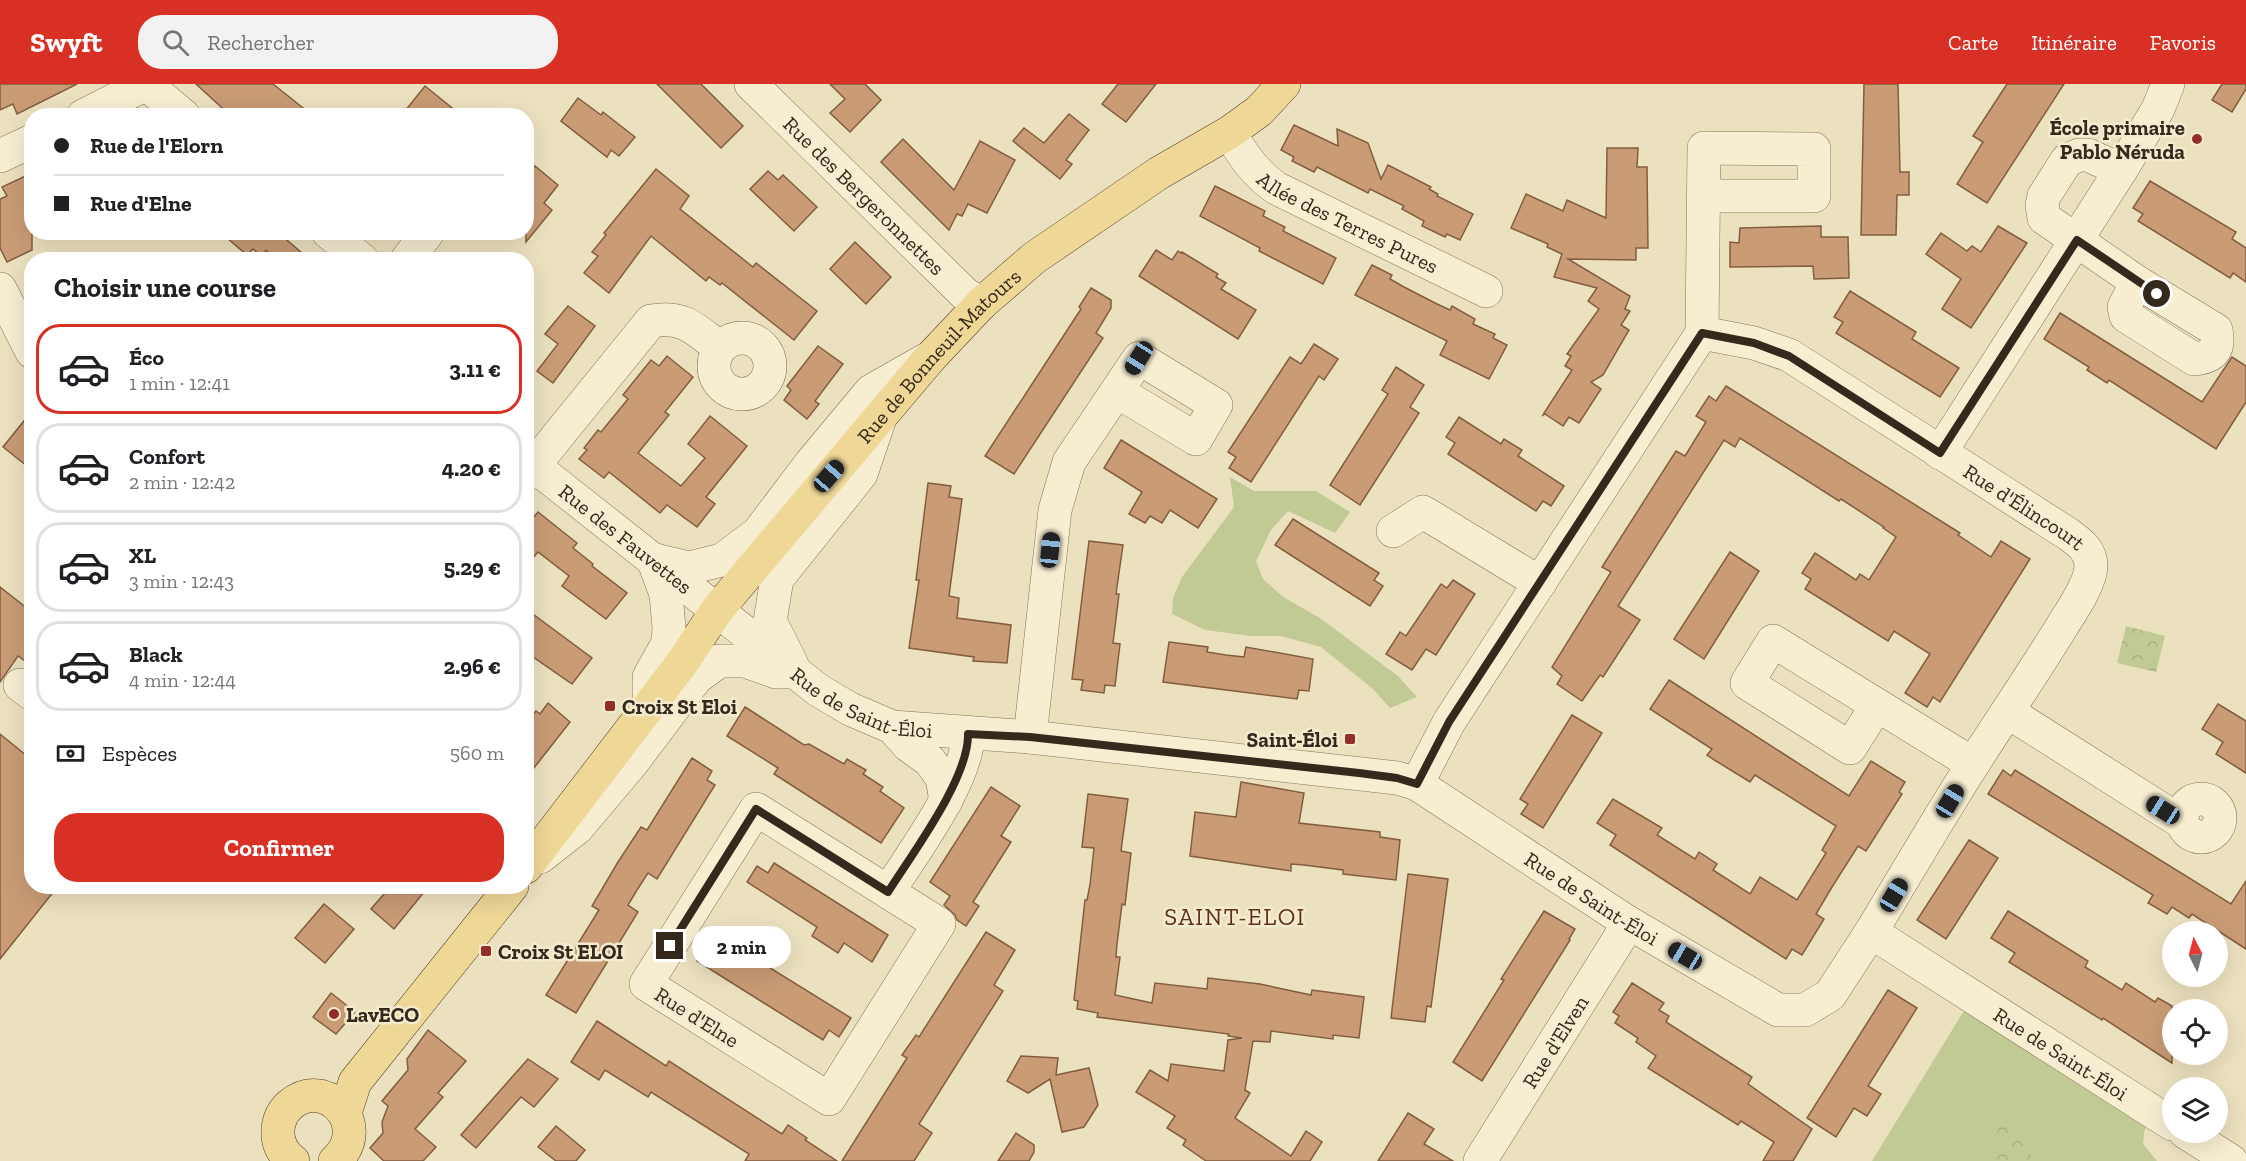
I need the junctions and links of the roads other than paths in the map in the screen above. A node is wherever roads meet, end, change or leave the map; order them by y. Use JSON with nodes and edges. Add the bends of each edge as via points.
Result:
{"nodes":[{"id":1,"x":146,"y":84,"type":"edge"},
{"id":2,"x":751,"y":84,"type":"edge"},
{"id":3,"x":1284,"y":84,"type":"edge"},
{"id":4,"x":2168,"y":84,"type":"edge"},
{"id":5,"x":99,"y":108,"type":"edge"},
{"id":6,"x":174,"y":108,"type":"edge"},
{"id":7,"x":1230,"y":132,"type":"junction"},
{"id":8,"x":24,"y":145,"type":"edge"},
{"id":9,"x":0,"y":156,"type":"edge"},
{"id":10,"x":2121,"y":170,"type":"junction"},
{"id":11,"x":1704,"y":196,"type":"junction"},
{"id":12,"x":338,"y":240,"type":"edge"},
{"id":13,"x":2077,"y":240,"type":"junction"},
{"id":14,"x":352,"y":252,"type":"edge"},
{"id":15,"x":2137,"y":282,"type":"dead end"},
{"id":16,"x":0,"y":289,"type":"edge"},
{"id":17,"x":1486,"y":291,"type":"dead end"},
{"id":18,"x":981,"y":304,"type":"junction"},
{"id":19,"x":1702,"y":333,"type":"junction"},
{"id":20,"x":24,"y":336,"type":"edge"},
{"id":21,"x":720,"y":348,"type":"dead end"},
{"id":22,"x":930,"y":358,"type":"junction"},
{"id":23,"x":1118,"y":392,"type":"dead end"},
{"id":24,"x":880,"y":418,"type":"junction"},
{"id":25,"x":1940,"y":453,"type":"junction"},
{"id":26,"x":534,"y":466,"type":"edge"},
{"id":27,"x":534,"y":474,"type":"edge"},
{"id":28,"x":1393,"y":531,"type":"dead end"},
{"id":29,"x":653,"y":560,"type":"junction"},
{"id":30,"x":1540,"y":583,"type":"junction"},
{"id":31,"x":717,"y":610,"type":"junction"},
{"id":32,"x":796,"y":672,"type":"junction"},
{"id":33,"x":1877,"y":705,"type":"dead end"},
{"id":34,"x":649,"y":707,"type":"junction"},
{"id":35,"x":2008,"y":712,"type":"junction"},
{"id":36,"x":892,"y":728,"type":"junction"},
{"id":37,"x":968,"y":734,"type":"junction"},
{"id":38,"x":1030,"y":737,"type":"junction"},
{"id":39,"x":1973,"y":764,"type":"junction"},
{"id":40,"x":1417,"y":784,"type":"junction"},
{"id":41,"x":946,"y":801,"type":"junction"},
{"id":42,"x":2183,"y":822,"type":"dead end"},
{"id":43,"x":534,"y":857,"type":"edge"},
{"id":44,"x":534,"y":861,"type":"edge"},
{"id":45,"x":888,"y":892,"type":"junction"},
{"id":46,"x":506,"y":894,"type":"edge"},
{"id":47,"x":1629,"y":923,"type":"junction"},
{"id":48,"x":1871,"y":932,"type":"junction"},
{"id":49,"x":355,"y":1082,"type":"junction"},
{"id":50,"x":316,"y":1096,"type":"junction"},
{"id":51,"x":345,"y":1113,"type":"junction"},
{"id":52,"x":2162,"y":1118,"type":"edge"},
{"id":53,"x":2202,"y":1143,"type":"edge"},
{"id":54,"x":346,"y":1156,"type":"edge"},
{"id":55,"x":286,"y":1158,"type":"edge"},
{"id":56,"x":1480,"y":1161,"type":"edge"},
{"id":57,"x":2231,"y":1161,"type":"edge"}],
"edges":[{"from":1,"to":5,"type":"street"},
{"from":1,"to":6,"type":"street"},
{"from":2,"to":18,"type":"street","name":"Rue des Bergeronnettes","via":[[965,294]]},
{"from":3,"to":7,"type":"main road","name":"Rue de Bonneuil-Matours","via":[[1259,111]]},
{"from":4,"to":10,"type":"street","via":[[2158,109]]},
{"from":7,"to":17,"type":"street","name":"Allée des Terres Pures","via":[[1261,178],[1276,188]]},
{"from":7,"to":18,"type":"main road","name":"Rue de Bonneuil-Matours","via":[[1159,173],[1035,258]]},
{"from":8,"to":9,"type":"street"},
{"from":10,"to":13,"type":"street"},
{"from":10,"to":13,"type":"street","via":[[2088,155],[2073,157],[2067,160],[2044,196],[2044,218]]},
{"from":11,"to":11,"type":"street","via":[[1814,196],[1814,148],[1704,148]]},
{"from":11,"to":19,"type":"street"},
{"from":12,"to":14,"type":"street"},
{"from":13,"to":15,"type":"street"},
{"from":13,"to":25,"type":"street"},
{"from":16,"to":20,"type":"street"},
{"from":18,"to":22,"type":"main road","name":"Rue de Bonneuil-Matours"},
{"from":19,"to":25,"type":"street","name":"Rue d'Élincourt","via":[[1754,343],[1789,356]]},
{"from":19,"to":30,"type":"street"},
{"from":21,"to":26,"type":"street","name":"Rue des Fauvettes","via":[[687,324],[668,318],[651,321]]},
{"from":22,"to":24,"type":"main road","name":"Rue de Bonneuil-Matours"},
{"from":22,"to":29,"type":"street","via":[[871,391],[758,533],[722,560],[689,568]]},
{"from":23,"to":38,"type":"street","via":[[1069,462],[1055,510]]},
{"from":24,"to":31,"type":"main road","name":"Rue de Bonneuil-Matours"},
{"from":24,"to":32,"type":"street","via":[[861,474],[777,579],[770,621]]},
{"from":25,"to":35,"type":"street","name":"Rue d'Élincourt","via":[[2068,534],[2089,554],[2090,574],[2077,601]]},
{"from":27,"to":29,"type":"street","name":"Rue des Fauvettes"},
{"from":28,"to":30,"type":"street","via":[[1423,512]]},
{"from":29,"to":31,"type":"street","name":"Rue des Fauvettes"},
{"from":29,"to":34,"type":"street","via":[[666,594],[669,628],[668,643],[649,677]]},
{"from":30,"to":40,"type":"street","via":[[1449,722]]},
{"from":31,"to":32,"type":"street","name":"Rue de Saint-Éloi"},
{"from":31,"to":34,"type":"main road","name":"Rue de Bonneuil-Matours"},
{"from":32,"to":36,"type":"street","name":"Rue de Saint-Éloi","via":[[850,709]]},
{"from":32,"to":44,"type":"street","via":[[776,672],[745,661],[719,661],[696,678],[632,764],[577,828]]},
{"from":33,"to":39,"type":"street"},
{"from":34,"to":43,"type":"main road","name":"Rue de Bonneuil-Matours"},
{"from":35,"to":39,"type":"street","name":"Rue d'Élincourt"},
{"from":35,"to":42,"type":"street"},
{"from":36,"to":37,"type":"street","name":"Rue de Saint-Éloi"},
{"from":36,"to":41,"type":"street","via":[[930,761],[942,778]]},
{"from":37,"to":38,"type":"street","name":"Rue de Saint-Éloi"},
{"from":37,"to":41,"type":"street","via":[[969,747]]},
{"from":38,"to":40,"type":"street","name":"Rue de Saint-Éloi","via":[[1397,778]]},
{"from":39,"to":48,"type":"street","name":"Rue d'Élincourt"},
{"from":40,"to":47,"type":"street","name":"Rue de Saint-Éloi"},
{"from":41,"to":45,"type":"street"},
{"from":45,"to":45,"type":"street","name":"Rue d'Elne","via":[[756,809],[646,984],[829,1099],[939,924]]},
{"from":46,"to":49,"type":"main road"},
{"from":47,"to":48,"type":"street","name":"Rue de Saint-Éloi","via":[[1778,1010],[1805,1010],[1830,995]]},
{"from":47,"to":56,"type":"street","name":"Rue d'Elven"},
{"from":48,"to":52,"type":"street","name":"Rue de Saint-Éloi"},
{"from":49,"to":50,"type":"main road"},
{"from":49,"to":51,"type":"main road"},
{"from":50,"to":51,"type":"main road","via":[[328,1098]]},
{"from":50,"to":55,"type":"main road","via":[[299,1099],[281,1117],[278,1134]]},
{"from":51,"to":54,"type":"main road","via":[[350,1135]]},
{"from":53,"to":57,"type":"street"}]}
